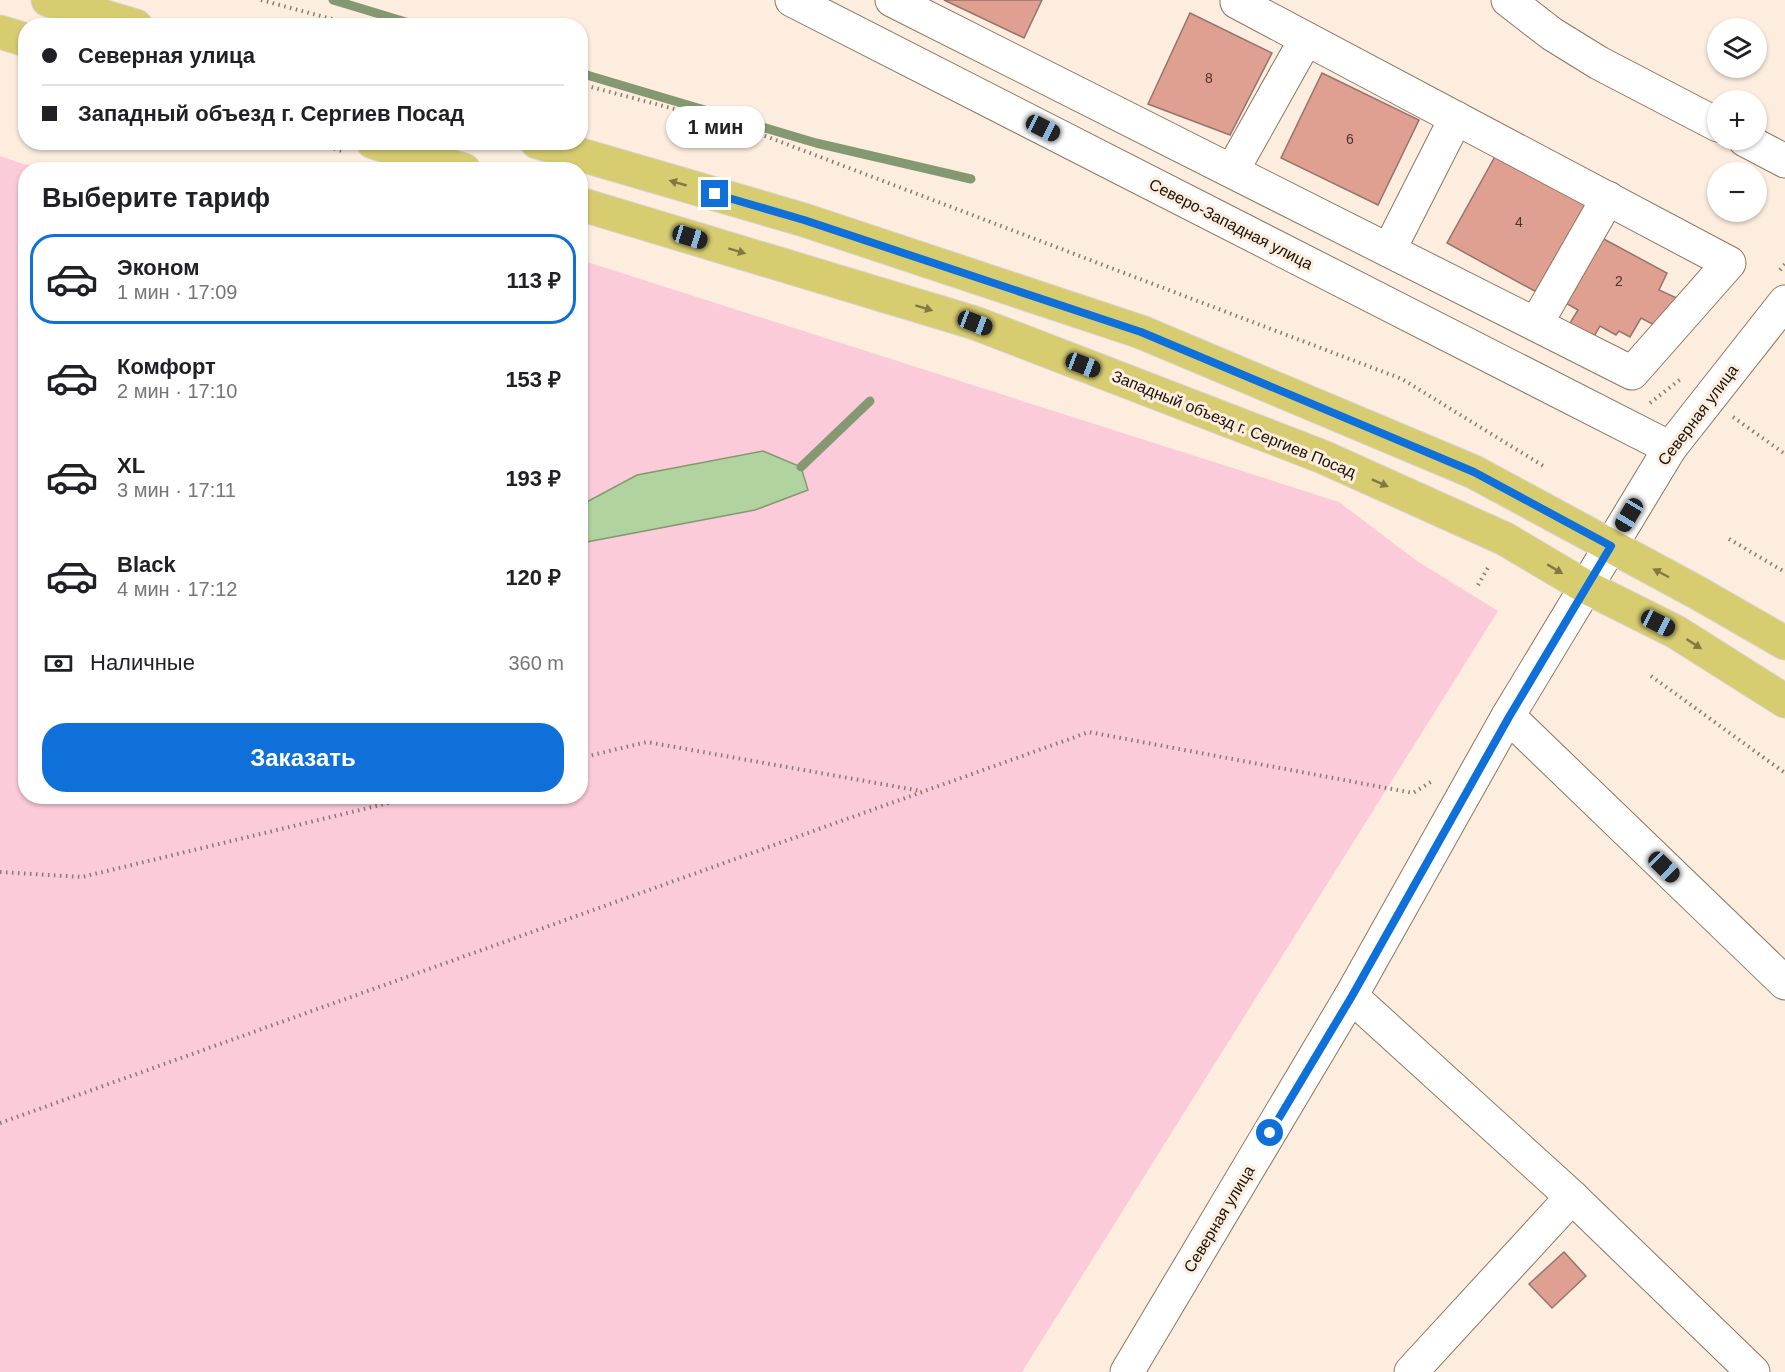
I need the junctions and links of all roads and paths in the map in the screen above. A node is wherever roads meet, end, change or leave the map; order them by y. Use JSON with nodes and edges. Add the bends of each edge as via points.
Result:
{"nodes":[{"id":1,"x":48,"y":0,"type":"edge"},
{"id":2,"x":261,"y":0,"type":"edge"},
{"id":3,"x":792,"y":0,"type":"edge"},
{"id":4,"x":892,"y":0,"type":"edge"},
{"id":5,"x":1508,"y":0,"type":"edge"},
{"id":6,"x":1237,"y":2,"type":"dead end"},
{"id":7,"x":109,"y":18,"type":"edge"},
{"id":8,"x":328,"y":18,"type":"edge"},
{"id":9,"x":0,"y":32,"type":"edge"},
{"id":10,"x":18,"y":38,"type":"edge"},
{"id":11,"x":1306,"y":39,"type":"junction"},
{"id":12,"x":588,"y":86,"type":"edge"},
{"id":13,"x":1456,"y":118,"type":"junction"},
{"id":14,"x":1707,"y":119,"type":"edge"},
{"id":15,"x":399,"y":150,"type":"edge"},
{"id":16,"x":564,"y":150,"type":"edge"},
{"id":17,"x":1764,"y":150,"type":"edge"},
{"id":18,"x":1785,"y":161,"type":"edge"},
{"id":19,"x":438,"y":162,"type":"edge"},
{"id":20,"x":1232,"y":171,"type":"junction"},
{"id":21,"x":1608,"y":198,"type":"junction"},
{"id":22,"x":588,"y":206,"type":"edge"},
{"id":23,"x":1389,"y":250,"type":"junction"},
{"id":24,"x":1785,"y":302,"type":"edge"},
{"id":25,"x":1536,"y":324,"type":"junction"},
{"id":26,"x":1708,"y":400,"type":"junction"},
{"id":27,"x":1670,"y":448,"type":"junction"},
{"id":28,"x":1785,"y":454,"type":"edge"},
{"id":29,"x":1545,"y":467,"type":"dead end"},
{"id":30,"x":1730,"y":539,"type":"dead end"},
{"id":31,"x":1611,"y":546,"type":"junction"},
{"id":32,"x":1785,"y":572,"type":"edge"},
{"id":33,"x":1586,"y":587,"type":"junction"},
{"id":34,"x":1785,"y":643,"type":"edge"},
{"id":35,"x":1651,"y":676,"type":"dead end"},
{"id":36,"x":1785,"y":701,"type":"edge"},
{"id":37,"x":1509,"y":717,"type":"junction"},
{"id":38,"x":588,"y":756,"type":"edge"},
{"id":39,"x":1785,"y":773,"type":"edge"},
{"id":40,"x":923,"y":792,"type":"junction"},
{"id":41,"x":1413,"y":793,"type":"dead end"},
{"id":42,"x":385,"y":804,"type":"edge"},
{"id":43,"x":0,"y":872,"type":"edge"},
{"id":44,"x":1785,"y":983,"type":"edge"},
{"id":45,"x":1352,"y":996,"type":"junction"},
{"id":46,"x":0,"y":1123,"type":"edge"},
{"id":47,"x":1572,"y":1197,"type":"junction"},
{"id":48,"x":1127,"y":1372,"type":"edge"},
{"id":49,"x":1411,"y":1372,"type":"edge"},
{"id":50,"x":1753,"y":1372,"type":"edge"}],
"edges":[{"from":1,"to":7,"type":"main road"},
{"from":2,"to":8,"type":"path"},
{"from":3,"to":27,"type":"street","name":"Северо-Западная улица"},
{"from":4,"to":20,"type":"street"},
{"from":5,"to":14,"type":"street","via":[[1599,63]]},
{"from":6,"to":11,"type":"street"},
{"from":9,"to":10,"type":"main road"},
{"from":11,"to":13,"type":"street"},
{"from":11,"to":20,"type":"street"},
{"from":12,"to":29,"type":"path","via":[[739,126],[1402,379]]},
{"from":13,"to":21,"type":"street"},
{"from":13,"to":23,"type":"street"},
{"from":15,"to":19,"type":"main road"},
{"from":31,"to":16,"type":"main road","one_way":true,"via":[[1474,472],[1141,332],[804,220]]},
{"from":17,"to":18,"type":"street"},
{"from":20,"to":23,"type":"street"},
{"from":21,"to":25,"type":"street"},
{"from":21,"to":25,"type":"street","via":[[1729,263],[1632,373]]},
{"from":22,"to":33,"type":"main road","name":"Западный объезд г. Сергиев Посад","one_way":true,"via":[[975,323],[1323,457],[1505,539]]},
{"from":23,"to":25,"type":"street"},
{"from":24,"to":26,"type":"street","name":"Северная улица"},
{"from":26,"to":27,"type":"street","name":"Северная улица"},
{"from":26,"to":28,"type":"path"},
{"from":27,"to":31,"type":"street","name":"Северная улица"},
{"from":30,"to":32,"type":"path"},
{"from":31,"to":33,"type":"street","name":"Северная улица"},
{"from":34,"to":31,"type":"main road","one_way":true},
{"from":33,"to":36,"type":"main road","name":"Западный объезд г. Сергиев Посад","one_way":true,"via":[[1676,632]]},
{"from":33,"to":37,"type":"street","name":"Северная улица"},
{"from":35,"to":39,"type":"path"},
{"from":37,"to":44,"type":"street"},
{"from":37,"to":45,"type":"street","name":"Северная улица"},
{"from":38,"to":40,"type":"path","via":[[647,742]]},
{"from":40,"to":41,"type":"path","via":[[1089,732]]},
{"from":40,"to":46,"type":"path"},
{"from":42,"to":43,"type":"path","via":[[82,877]]},
{"from":45,"to":47,"type":"street"},
{"from":45,"to":48,"type":"street","name":"Северная улица"},
{"from":47,"to":49,"type":"street"},
{"from":47,"to":50,"type":"street"}]}
